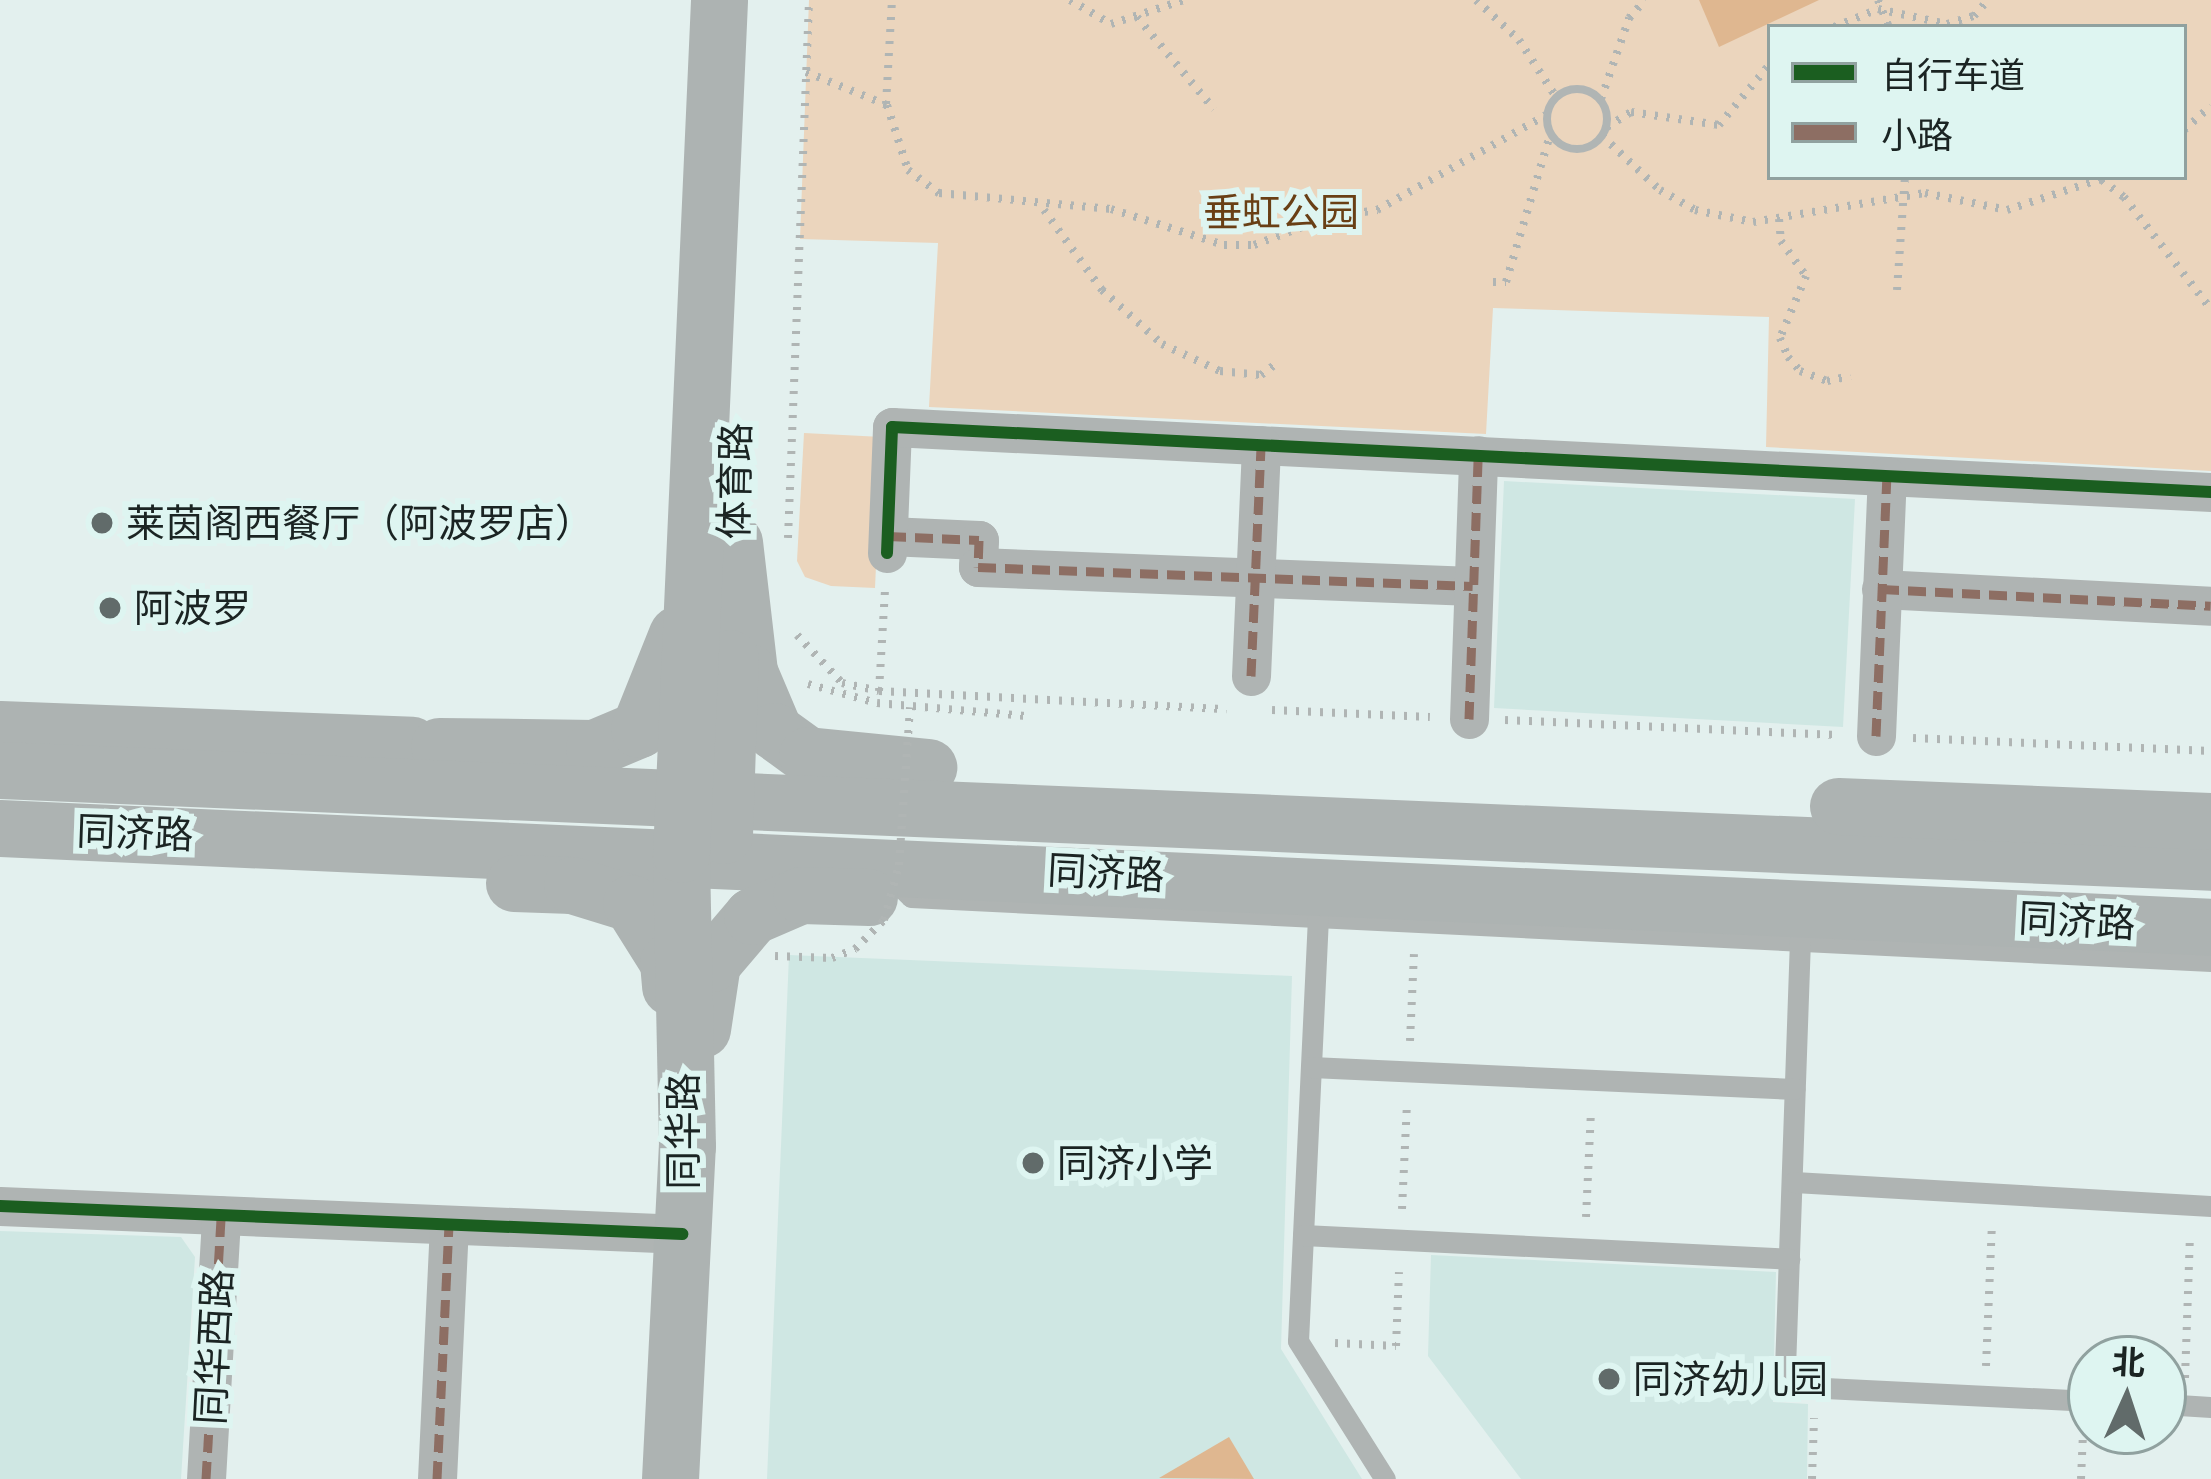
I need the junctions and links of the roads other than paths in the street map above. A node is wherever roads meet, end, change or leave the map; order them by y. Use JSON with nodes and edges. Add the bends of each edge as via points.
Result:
{"nodes":[{"id":1,"x":718,"y":0,"type":"edge"},
{"id":2,"x":752,"y":0,"type":"edge"},
{"id":3,"x":1261,"y":445,"type":"junction"},
{"id":4,"x":1478,"y":455,"type":"junction"},
{"id":5,"x":1887,"y":476,"type":"junction"},
{"id":6,"x":2211,"y":492,"type":"edge"},
{"id":7,"x":716,"y":542,"type":"junction"},
{"id":8,"x":1256,"y":578,"type":"junction"},
{"id":9,"x":1473,"y":586,"type":"junction"},
{"id":10,"x":1881,"y":589,"type":"junction"},
{"id":11,"x":2211,"y":606,"type":"edge"},
{"id":12,"x":1251,"y":676,"type":"dead end"},
{"id":13,"x":1468,"y":719,"type":"dead end"},
{"id":14,"x":0,"y":729,"type":"edge"},
{"id":15,"x":1876,"y":736,"type":"dead end"},
{"id":16,"x":439,"y":746,"type":"junction"},
{"id":17,"x":928,"y":767,"type":"junction"},
{"id":18,"x":0,"y":770,"type":"edge"},
{"id":19,"x":526,"y":789,"type":"junction"},
{"id":20,"x":705,"y":797,"type":"junction"},
{"id":21,"x":870,"y":802,"type":"junction"},
{"id":22,"x":2211,"y":821,"type":"edge"},
{"id":23,"x":0,"y":828,"type":"edge"},
{"id":24,"x":524,"y":848,"type":"junction"},
{"id":25,"x":702,"y":855,"type":"junction"},
{"id":26,"x":2211,"y":862,"type":"edge"},
{"id":27,"x":0,"y":865,"type":"edge"},
{"id":28,"x":433,"y":881,"type":"junction"},
{"id":29,"x":894,"y":886,"type":"junction"},
{"id":30,"x":1318,"y":917,"type":"junction"},
{"id":31,"x":2211,"y":927,"type":"edge"},
{"id":32,"x":1800,"y":939,"type":"junction"},
{"id":33,"x":696,"y":961,"type":"junction"},
{"id":34,"x":2211,"y":961,"type":"edge"},
{"id":35,"x":1311,"y":1067,"type":"junction"},
{"id":36,"x":1795,"y":1089,"type":"junction"},
{"id":37,"x":687,"y":1146,"type":"junction"},
{"id":38,"x":1794,"y":1182,"type":"junction"},
{"id":39,"x":0,"y":1206,"type":"edge"},
{"id":40,"x":2201,"y":1206,"type":"edge"},
{"id":41,"x":221,"y":1215,"type":"junction"},
{"id":42,"x":449,"y":1225,"type":"junction"},
{"id":43,"x":682,"y":1234,"type":"junction"},
{"id":44,"x":1303,"y":1234,"type":"junction"},
{"id":45,"x":1789,"y":1258,"type":"junction"},
{"id":46,"x":2067,"y":1399,"type":"edge"},
{"id":47,"x":206,"y":1479,"type":"edge"},
{"id":48,"x":437,"y":1479,"type":"edge"},
{"id":49,"x":670,"y":1479,"type":"edge"},
{"id":50,"x":1384,"y":1479,"type":"edge"}],
"edges":[{"from":1,"to":7,"type":"main road","name":"体育路"},
{"from":2,"to":7,"type":"main road","name":"体育路"},
{"from":3,"to":4,"type":"street"},
{"from":3,"to":8,"type":"street"},
{"from":3,"to":8,"type":"street","via":[[892,427],[887,544],[980,540],[978,567]]},
{"from":4,"to":5,"type":"street"},
{"from":4,"to":9,"type":"street"},
{"from":5,"to":6,"type":"street"},
{"from":5,"to":10,"type":"street"},
{"from":7,"to":16,"type":"main road","via":[[639,729],[594,748]]},
{"from":7,"to":17,"type":"main road","via":[[749,672],[774,730],[807,754]]},
{"from":7,"to":20,"type":"main road","name":"体育路"},
{"from":8,"to":9,"type":"street"},
{"from":8,"to":12,"type":"street"},
{"from":9,"to":13,"type":"street"},
{"from":10,"to":11,"type":"street"},
{"from":10,"to":15,"type":"street"},
{"from":14,"to":16,"type":"main road"},
{"from":16,"to":19,"type":"main road"},
{"from":17,"to":21,"type":"main road"},
{"from":17,"to":22,"type":"main road"},
{"from":18,"to":19,"type":"main road","name":"同济路"},
{"from":19,"to":20,"type":"main road","name":"同济路"},
{"from":20,"to":21,"type":"main road","name":"同济路"},
{"from":20,"to":25,"type":"main road","name":"体育路"},
{"from":21,"to":26,"type":"main road","name":"同济路"},
{"from":23,"to":24,"type":"main road","name":"同济路"},
{"from":24,"to":25,"type":"main road","name":"同济路"},
{"from":24,"to":28,"type":"main road"},
{"from":25,"to":29,"type":"main road","name":"同济路"},
{"from":25,"to":33,"type":"main road","name":"同华路"},
{"from":27,"to":28,"type":"main road"},
{"from":28,"to":37,"type":"main road","via":[[572,885],[631,903],[668,962]]},
{"from":29,"to":30,"type":"lane"},
{"from":29,"to":31,"type":"main road","name":"同济路"},
{"from":29,"to":33,"type":"main road","via":[[802,895],[752,916]]},
{"from":30,"to":32,"type":"lane"},
{"from":30,"to":35,"type":"lane"},
{"from":32,"to":34,"type":"lane"},
{"from":32,"to":36,"type":"lane"},
{"from":33,"to":37,"type":"main road","name":"同华路"},
{"from":35,"to":36,"type":"lane"},
{"from":35,"to":44,"type":"lane"},
{"from":36,"to":38,"type":"lane"},
{"from":37,"to":43,"type":"main road","name":"同华路"},
{"from":38,"to":40,"type":"lane"},
{"from":38,"to":45,"type":"lane"},
{"from":39,"to":41,"type":"street"},
{"from":41,"to":42,"type":"street"},
{"from":41,"to":47,"type":"street","name":"同华西路"},
{"from":42,"to":43,"type":"street"},
{"from":42,"to":48,"type":"street"},
{"from":43,"to":49,"type":"main road","name":"同华路"},
{"from":44,"to":45,"type":"lane"},
{"from":44,"to":50,"type":"lane","via":[[1298,1341]]},
{"from":45,"to":46,"type":"lane","via":[[1784,1386]]}]}
